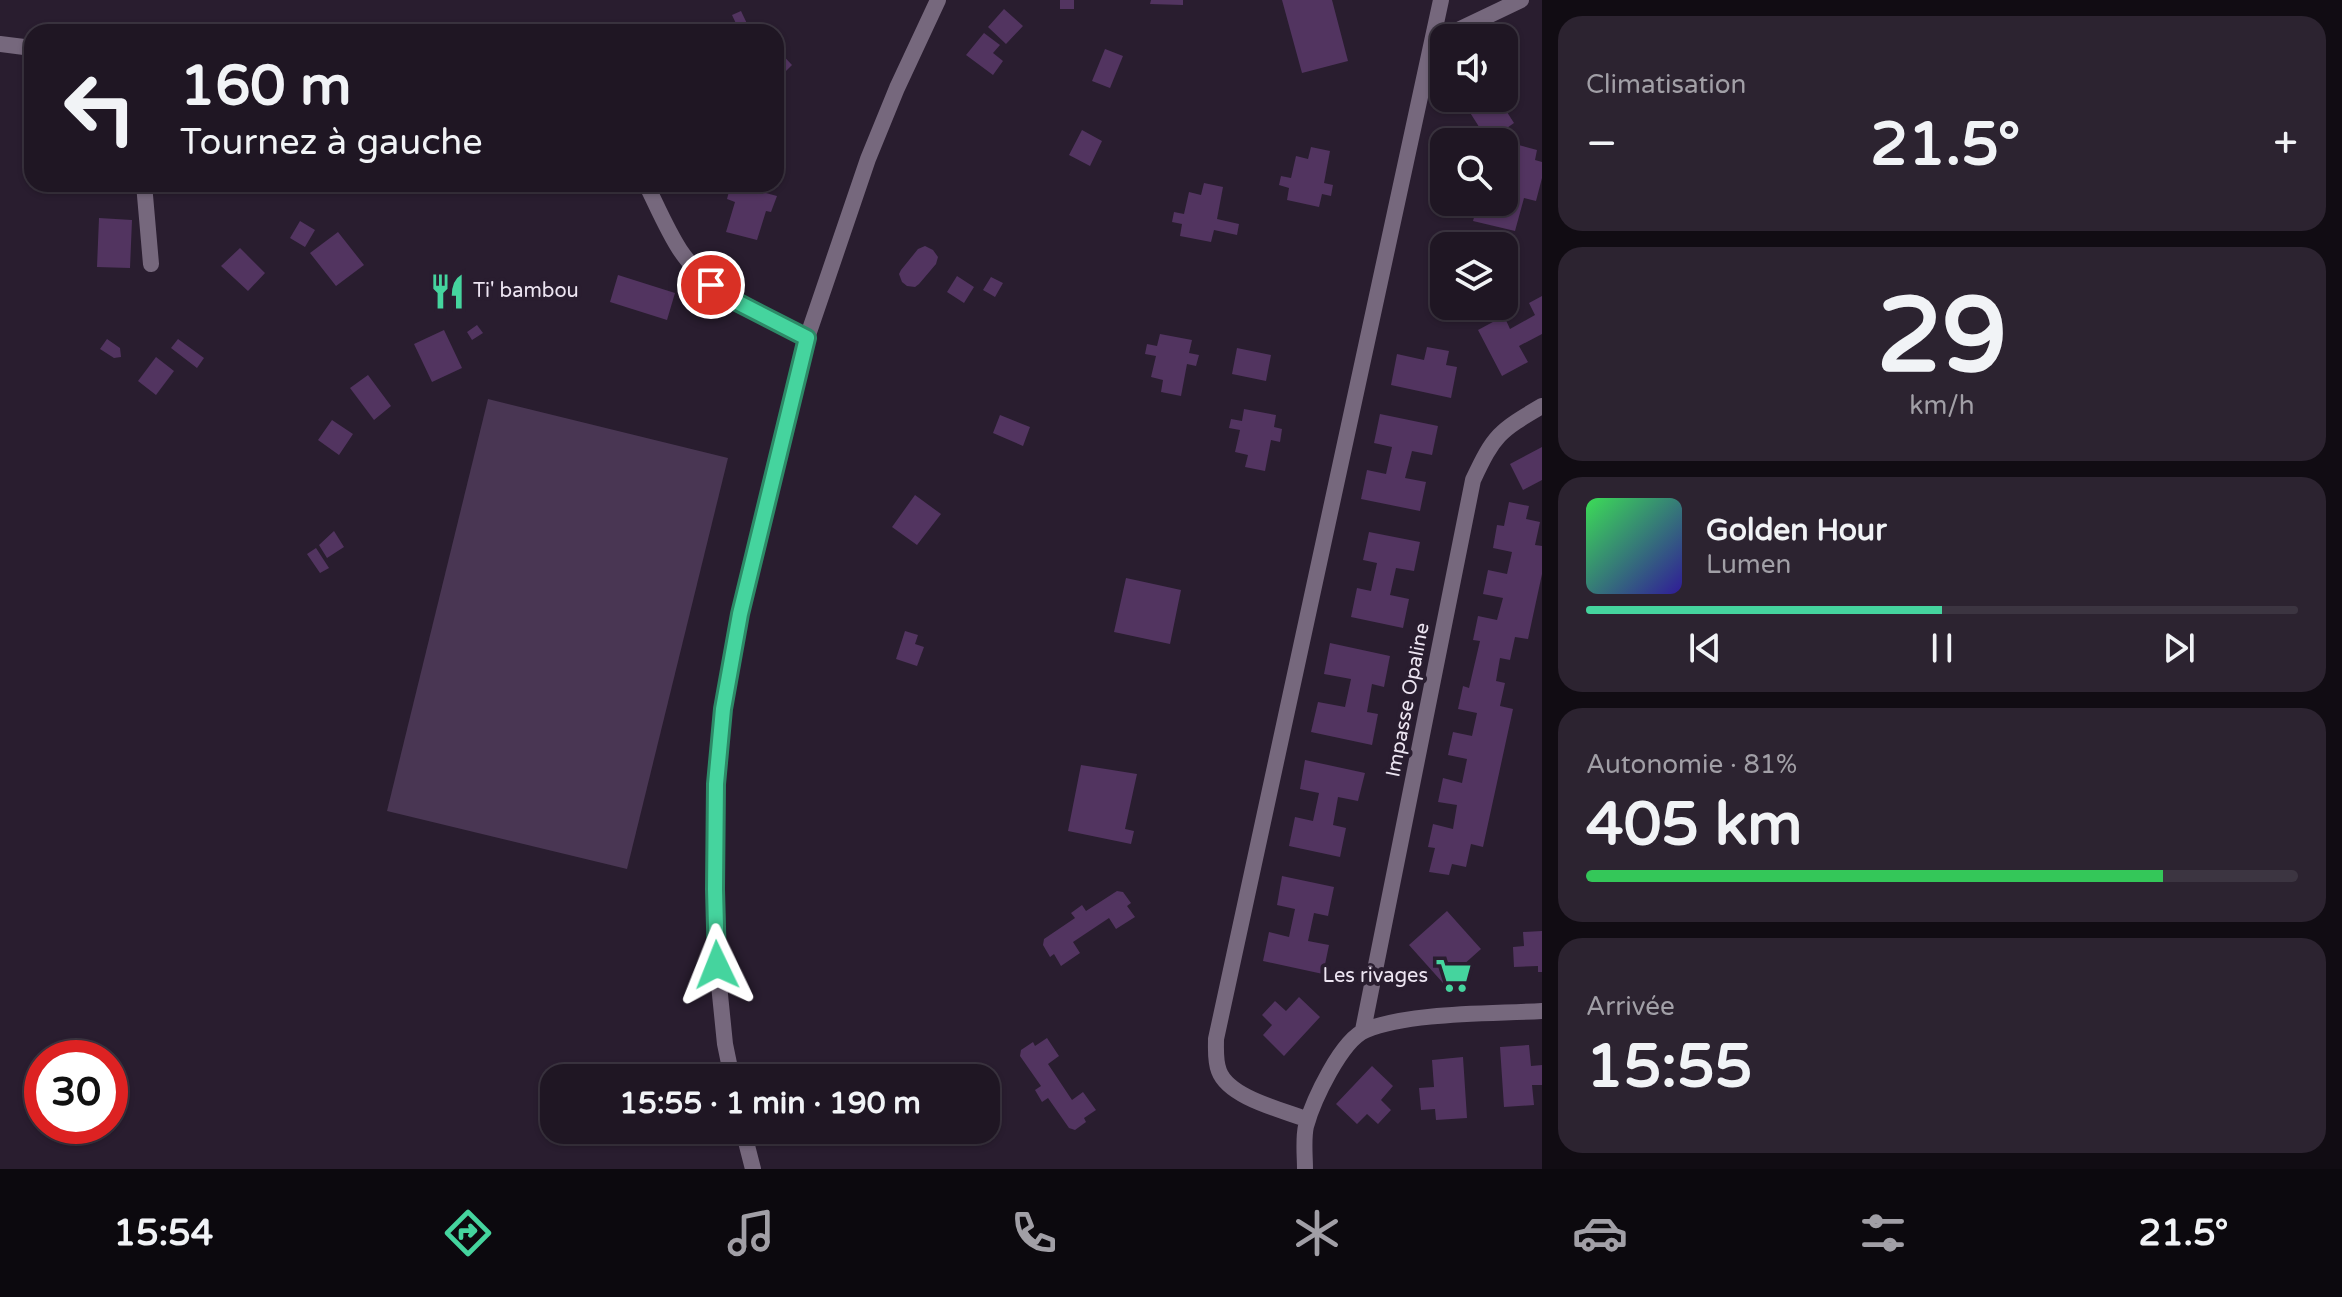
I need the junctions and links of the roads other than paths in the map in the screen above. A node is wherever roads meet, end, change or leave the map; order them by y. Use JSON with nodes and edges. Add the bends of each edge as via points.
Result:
{"nodes":[{"id":1,"x":938,"y":0,"type":"edge"},
{"id":2,"x":1441,"y":0,"type":"edge"},
{"id":3,"x":1521,"y":0,"type":"edge"},
{"id":4,"x":1436,"y":24,"type":"edge"},
{"id":5,"x":1471,"y":24,"type":"edge"},
{"id":6,"x":0,"y":44,"type":"edge"},
{"id":7,"x":24,"y":47,"type":"edge"},
{"id":8,"x":1430,"y":56,"type":"edge"},
{"id":9,"x":145,"y":192,"type":"edge"},
{"id":10,"x":650,"y":192,"type":"edge"},
{"id":11,"x":151,"y":264,"type":"dead end"},
{"id":12,"x":807,"y":338,"type":"junction"},
{"id":13,"x":1542,"y":406,"type":"edge"},
{"id":14,"x":1542,"y":1011,"type":"edge"},
{"id":15,"x":1363,"y":1030,"type":"junction"},
{"id":16,"x":729,"y":1064,"type":"edge"},
{"id":17,"x":1308,"y":1120,"type":"junction"},
{"id":18,"x":747,"y":1144,"type":"edge"},
{"id":19,"x":753,"y":1169,"type":"edge"},
{"id":20,"x":1305,"y":1169,"type":"edge"}],
"edges":[{"from":1,"to":12,"type":"street","via":[[868,159]]},
{"from":2,"to":4,"type":"street"},
{"from":3,"to":5,"type":"street"},
{"from":6,"to":7,"type":"street"},
{"from":8,"to":17,"type":"street","via":[[1216,1039],[1220,1076],[1233,1088]]},
{"from":9,"to":11,"type":"street"},
{"from":10,"to":12,"type":"street","via":[[680,250],[711,285]]},
{"from":12,"to":16,"type":"street","via":[[723,709],[715,889],[717,965]]},
{"from":13,"to":15,"type":"street","name":"Impasse Opaline","via":[[1495,437],[1473,480]]},
{"from":14,"to":15,"type":"street","via":[[1420,1019]]},
{"from":15,"to":17,"type":"street","name":"Impasse Opaline","via":[[1324,1083]]},
{"from":17,"to":20,"type":"street","name":"Impasse Opaline"},
{"from":18,"to":19,"type":"street"}]}
